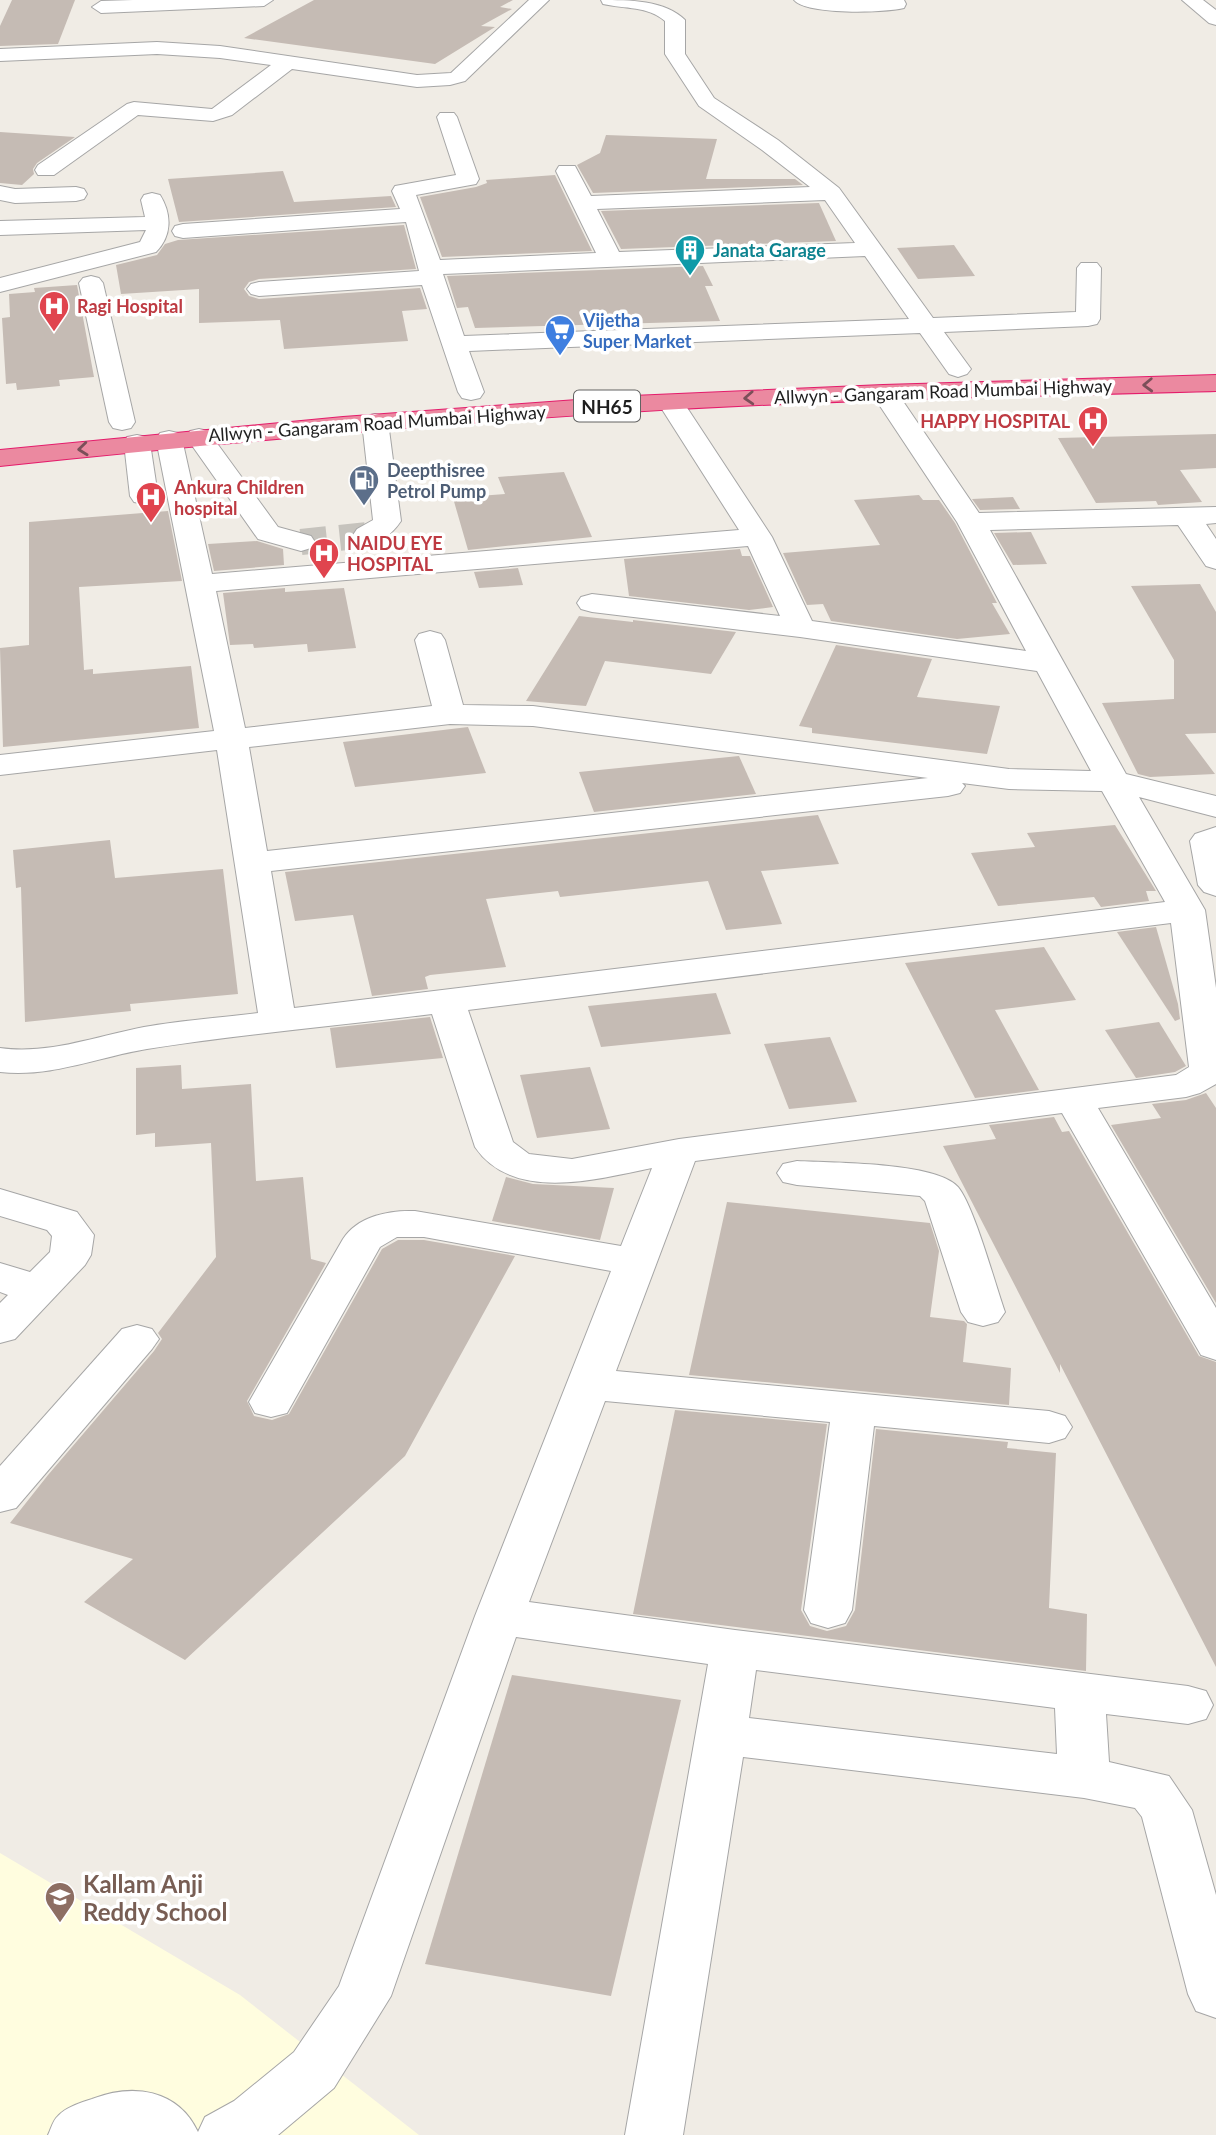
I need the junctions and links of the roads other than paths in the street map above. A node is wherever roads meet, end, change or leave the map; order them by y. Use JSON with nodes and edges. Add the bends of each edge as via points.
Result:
{"nodes":[{"id":1,"x":264,"y":0,"type":"edge"},
{"id":2,"x":540,"y":0,"type":"edge"},
{"id":3,"x":610,"y":0,"type":"edge"},
{"id":4,"x":803,"y":0,"type":"edge"},
{"id":5,"x":894,"y":0,"type":"edge"},
{"id":6,"x":1191,"y":0,"type":"edge"},
{"id":7,"x":102,"y":4,"type":"edge"},
{"id":8,"x":1216,"y":19,"type":"edge"},
{"id":9,"x":100,"y":50,"type":"junction"},
{"id":10,"x":0,"y":55,"type":"edge"},
{"id":11,"x":288,"y":62,"type":"junction"},
{"id":12,"x":447,"y":117,"type":"dead end"},
{"id":13,"x":46,"y":170,"type":"dead end"},
{"id":14,"x":568,"y":171,"type":"dead end"},
{"id":15,"x":831,"y":193,"type":"junction"},
{"id":16,"x":76,"y":194,"type":"dead end"},
{"id":17,"x":1,"y":198,"type":"edge"},
{"id":18,"x":583,"y":203,"type":"junction"},
{"id":19,"x":414,"y":215,"type":"junction"},
{"id":20,"x":0,"y":228,"type":"edge"},
{"id":21,"x":183,"y":231,"type":"dead end"},
{"id":22,"x":871,"y":249,"type":"junction"},
{"id":23,"x":611,"y":259,"type":"junction"},
{"id":24,"x":1088,"y":268,"type":"dead end"},
{"id":25,"x":431,"y":272,"type":"junction"},
{"id":26,"x":91,"y":283,"type":"dead end"},
{"id":27,"x":0,"y":285,"type":"edge"},
{"id":28,"x":259,"y":289,"type":"dead end"},
{"id":29,"x":924,"y":325,"type":"junction"},
{"id":30,"x":456,"y":344,"type":"junction"},
{"id":31,"x":1216,"y":362,"type":"edge"},
{"id":32,"x":958,"y":369,"type":"junction"},
{"id":33,"x":1216,"y":383,"type":"edge"},
{"id":34,"x":471,"y":392,"type":"junction"},
{"id":35,"x":885,"y":394,"type":"junction"},
{"id":36,"x":671,"y":403,"type":"junction"},
{"id":37,"x":375,"y":422,"type":"junction"},
{"id":38,"x":130,"y":433,"type":"junction"},
{"id":39,"x":0,"y":434,"type":"edge"},
{"id":40,"x":184,"y":438,"type":"junction"},
{"id":41,"x":0,"y":457,"type":"edge"},
{"id":42,"x":144,"y":496,"type":"dead end"},
{"id":43,"x":1186,"y":515,"type":"junction"},
{"id":44,"x":1216,"y":515,"type":"edge"},
{"id":45,"x":971,"y":522,"type":"junction"},
{"id":46,"x":367,"y":535,"type":"dead end"},
{"id":47,"x":758,"y":537,"type":"junction"},
{"id":48,"x":301,"y":542,"type":"tunnel mouth"},
{"id":49,"x":1216,"y":560,"type":"edge"},
{"id":50,"x":199,"y":584,"type":"junction"},
{"id":51,"x":592,"y":603,"type":"dead end"},
{"id":52,"x":800,"y":628,"type":"junction"},
{"id":53,"x":429,"y":640,"type":"dead end"},
{"id":54,"x":1051,"y":664,"type":"junction"},
{"id":55,"x":450,"y":714,"type":"junction"},
{"id":56,"x":230,"y":737,"type":"junction"},
{"id":57,"x":0,"y":765,"type":"edge"},
{"id":58,"x":1009,"y":779,"type":"junction"},
{"id":59,"x":1113,"y":781,"type":"junction"},
{"id":60,"x":1216,"y":791,"type":"edge"},
{"id":61,"x":1177,"y":795,"type":"junction"},
{"id":62,"x":1216,"y":807,"type":"edge"},
{"id":63,"x":1216,"y":837,"type":"edge"},
{"id":64,"x":251,"y":863,"type":"junction"},
{"id":65,"x":1216,"y":885,"type":"edge"},
{"id":66,"x":1188,"y":910,"type":"junction"},
{"id":67,"x":1206,"y":971,"type":"edge"},
{"id":68,"x":447,"y":1002,"type":"junction"},
{"id":69,"x":278,"y":1022,"type":"junction"},
{"id":70,"x":0,"y":1059,"type":"edge"},
{"id":71,"x":1201,"y":1094,"type":"edge"},
{"id":72,"x":1073,"y":1098,"type":"junction"},
{"id":73,"x":835,"y":1130,"type":"junction"},
{"id":74,"x":679,"y":1151,"type":"junction"},
{"id":75,"x":797,"y":1172,"type":"dead end"},
{"id":76,"x":837,"y":1175,"type":"junction"},
{"id":77,"x":0,"y":1202,"type":"edge"},
{"id":78,"x":636,"y":1262,"type":"junction"},
{"id":79,"x":19,"y":1283,"type":"edge"},
{"id":80,"x":983,"y":1312,"type":"dead end"},
{"id":81,"x":0,"y":1329,"type":"edge"},
{"id":82,"x":137,"y":1339,"type":"dead end"},
{"id":83,"x":1216,"y":1345,"type":"edge"},
{"id":84,"x":589,"y":1384,"type":"junction"},
{"id":85,"x":271,"y":1402,"type":"dead end"},
{"id":86,"x":854,"y":1409,"type":"junction"},
{"id":87,"x":1049,"y":1427,"type":"dead end"},
{"id":88,"x":3,"y":1487,"type":"edge"},
{"id":89,"x":828,"y":1610,"type":"dead end"},
{"id":90,"x":496,"y":1628,"type":"junction"},
{"id":91,"x":735,"y":1649,"type":"junction"},
{"id":92,"x":1079,"y":1691,"type":"junction"},
{"id":93,"x":1188,"y":1705,"type":"dead end"},
{"id":94,"x":721,"y":1735,"type":"junction"},
{"id":95,"x":1084,"y":1778,"type":"junction"},
{"id":96,"x":1216,"y":1994,"type":"edge"},
{"id":97,"x":77,"y":2135,"type":"edge"},
{"id":98,"x":170,"y":2135,"type":"edge"},
{"id":99,"x":226,"y":2135,"type":"edge"},
{"id":100,"x":654,"y":2135,"type":"edge"}],
"edges":[{"from":1,"to":7,"type":"street"},
{"from":2,"to":11,"type":"street","via":[[458,77],[443,81]]},
{"from":3,"to":15,"type":"street","via":[[670,14],[675,20],[675,54],[701,96]]},
{"from":4,"to":5,"type":"street","via":[[857,7],[897,4]]},
{"from":6,"to":8,"type":"street"},
{"from":7,"to":9,"type":"street"},
{"from":9,"to":10,"type":"street"},
{"from":9,"to":11,"type":"street","via":[[207,51]]},
{"from":11,"to":13,"type":"street","via":[[225,111],[213,115],[134,108]]},
{"from":12,"to":19,"type":"street","via":[[468,179],[403,191]]},
{"from":14,"to":18,"type":"street"},
{"from":15,"to":18,"type":"street"},
{"from":15,"to":22,"type":"street"},
{"from":16,"to":17,"type":"street"},
{"from":18,"to":23,"type":"street"},
{"from":19,"to":21,"type":"street"},
{"from":19,"to":25,"type":"street"},
{"from":20,"to":27,"type":"street","via":[[154,212],[157,240],[148,247]]},
{"from":22,"to":23,"type":"street"},
{"from":22,"to":29,"type":"street"},
{"from":23,"to":25,"type":"street"},
{"from":24,"to":29,"type":"street","via":[[1088,319]]},
{"from":25,"to":28,"type":"street"},
{"from":25,"to":30,"type":"street"},
{"from":26,"to":38,"type":"street"},
{"from":29,"to":30,"type":"street"},
{"from":29,"to":32,"type":"street"},
{"from":30,"to":34,"type":"street"},
{"from":31,"to":32,"type":"highway","name":"Allwyn - Gangaram Road Mumbai Highway","number":"NH65"},
{"from":32,"to":34,"type":"highway","name":"Allwyn - Gangaram Road Mumbai Highway","number":"NH65"},
{"from":33,"to":35,"type":"highway","name":"Allwyn - Gangaram Road Mumbai Highway","number":"NH65","one_way":true},
{"from":34,"to":38,"type":"highway","name":"Allwyn - Gangaram Road Mumbai Highway","number":"NH65"},
{"from":35,"to":36,"type":"highway","name":"Allwyn - Gangaram Road Mumbai Highway","number":"NH65","one_way":true},
{"from":35,"to":45,"type":"street"},
{"from":36,"to":37,"type":"highway","name":"Allwyn - Gangaram Road Mumbai Highway","number":"NH65"},
{"from":36,"to":47,"type":"street"},
{"from":37,"to":40,"type":"highway","name":"Allwyn - Gangaram Road Mumbai Highway","number":"NH65"},
{"from":37,"to":46,"type":"street","via":[[387,521]]},
{"from":38,"to":39,"type":"highway","name":"Allwyn - Gangaram Road Mumbai Highway","number":"NH65"},
{"from":38,"to":40,"type":"highway","name":"Allwyn - Gangaram Road Mumbai Highway","number":"NH65"},
{"from":38,"to":41,"type":"highway","name":"Allwyn - Gangaram Road Mumbai Highway","number":"NH65","one_way":true},
{"from":38,"to":42,"type":"street"},
{"from":40,"to":48,"type":"street","via":[[268,533]]},
{"from":40,"to":50,"type":"street"},
{"from":43,"to":44,"type":"street"},
{"from":43,"to":45,"type":"street"},
{"from":43,"to":49,"type":"street"},
{"from":45,"to":54,"type":"street"},
{"from":47,"to":50,"type":"street"},
{"from":47,"to":52,"type":"street"},
{"from":50,"to":56,"type":"street"},
{"from":51,"to":52,"type":"street"},
{"from":52,"to":54,"type":"street"},
{"from":53,"to":55,"type":"street"},
{"from":54,"to":59,"type":"street"},
{"from":55,"to":56,"type":"street"},
{"from":55,"to":58,"type":"street","via":[[533,716]]},
{"from":56,"to":57,"type":"street"},
{"from":56,"to":64,"type":"street"},
{"from":58,"to":59,"type":"street"},
{"from":58,"to":64,"type":"street"},
{"from":59,"to":61,"type":"street"},
{"from":59,"to":66,"type":"street"},
{"from":60,"to":61,"type":"street"},
{"from":61,"to":62,"type":"street"},
{"from":63,"to":65,"type":"street","via":[[1207,841]]},
{"from":64,"to":69,"type":"street"},
{"from":66,"to":67,"type":"street"},
{"from":66,"to":68,"type":"street"},
{"from":67,"to":71,"type":"street","via":[[1208,1067],[1202,1076]]},
{"from":68,"to":69,"type":"street"},
{"from":68,"to":74,"type":"street","via":[[495,1147],[516,1164],[572,1171]]},
{"from":69,"to":70,"type":"street","via":[[146,1038],[50,1058]]},
{"from":71,"to":72,"type":"street"},
{"from":72,"to":73,"type":"street"},
{"from":72,"to":83,"type":"street"},
{"from":73,"to":74,"type":"street"},
{"from":73,"to":76,"type":"street"},
{"from":74,"to":78,"type":"street"},
{"from":75,"to":76,"type":"street"},
{"from":76,"to":80,"type":"street","via":[[919,1182],[940,1192]]},
{"from":77,"to":79,"type":"street","via":[[62,1221],[73,1235],[70,1255]]},
{"from":78,"to":84,"type":"street"},
{"from":78,"to":85,"type":"street","via":[[424,1224],[394,1223],[379,1228],[364,1239]]},
{"from":79,"to":81,"type":"street"},
{"from":82,"to":88,"type":"street"},
{"from":84,"to":86,"type":"street"},
{"from":84,"to":90,"type":"street"},
{"from":86,"to":87,"type":"street"},
{"from":86,"to":89,"type":"street"},
{"from":90,"to":91,"type":"street"},
{"from":90,"to":99,"type":"street","via":[[363,1996],[314,2070],[255,2119]]},
{"from":91,"to":92,"type":"street"},
{"from":91,"to":94,"type":"street"},
{"from":92,"to":93,"type":"street"},
{"from":92,"to":95,"type":"street"},
{"from":94,"to":95,"type":"street"},
{"from":94,"to":100,"type":"street"},
{"from":95,"to":96,"type":"street","via":[[1152,1791],[1166,1810]]},
{"from":97,"to":98,"type":"street","via":[[109,2117],[130,2115],[149,2118]]}]}
